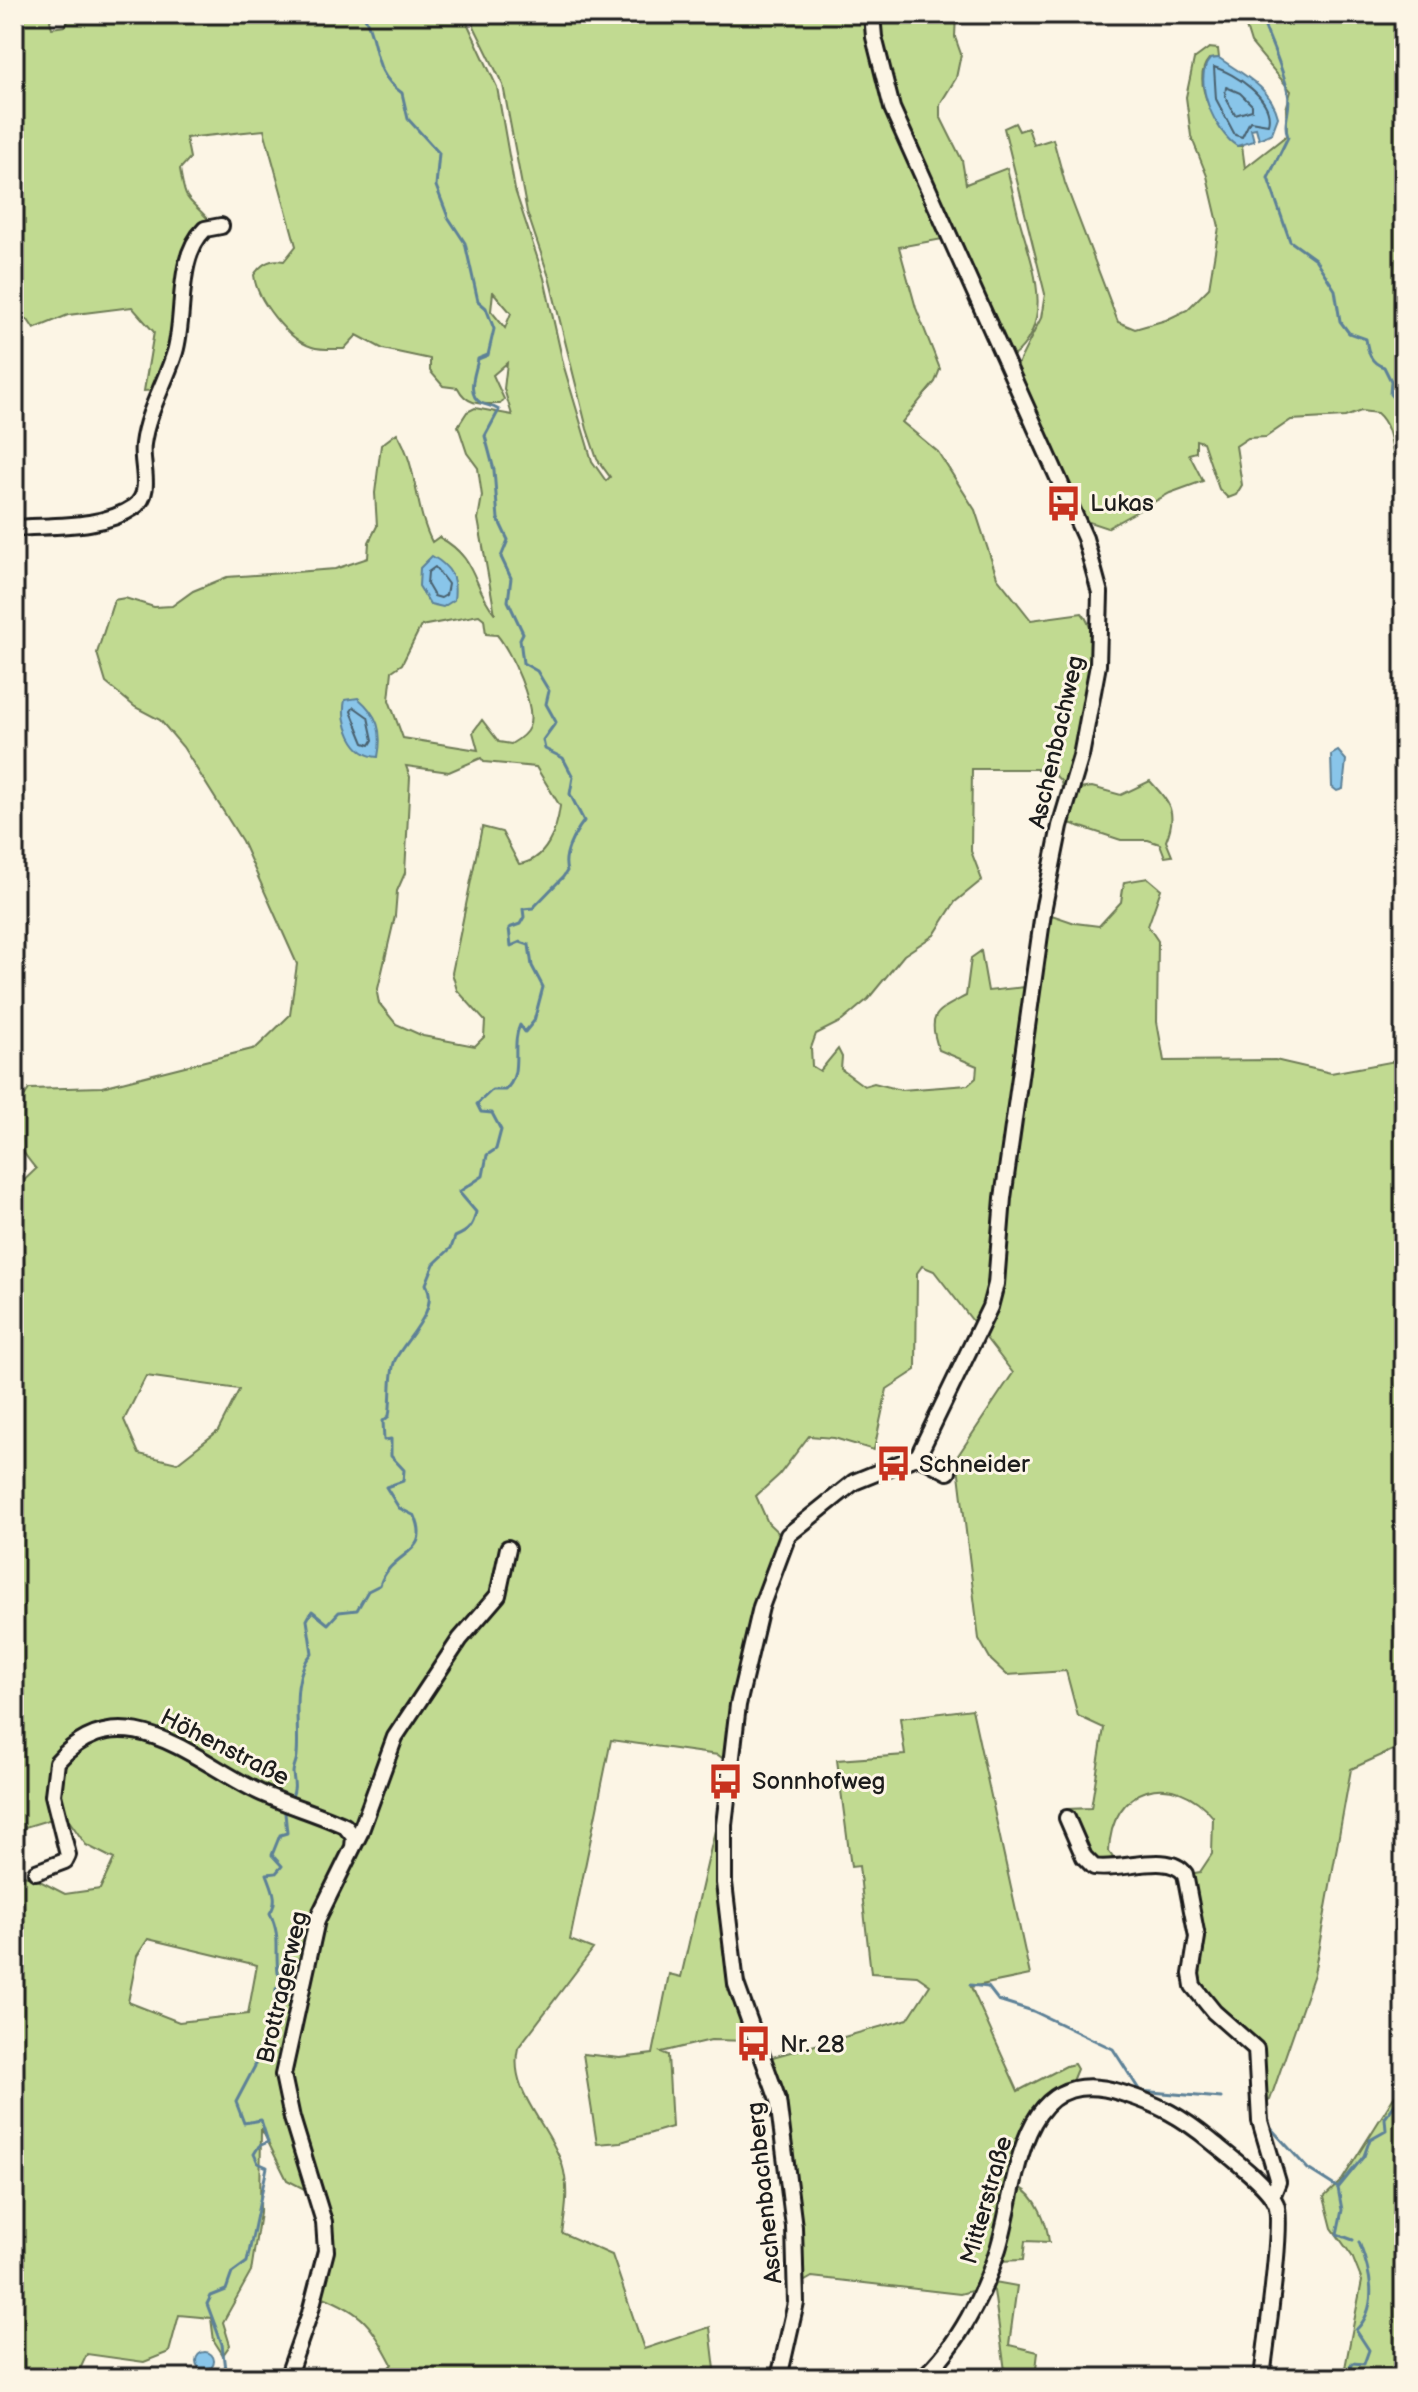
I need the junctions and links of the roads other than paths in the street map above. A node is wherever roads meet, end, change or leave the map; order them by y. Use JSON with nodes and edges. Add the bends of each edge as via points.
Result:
{"nodes":[{"id":1,"x":872,"y":14,"type":"edge"},
{"id":2,"x":221,"y":226,"type":"dead end"},
{"id":3,"x":14,"y":528,"type":"edge"},
{"id":4,"x":918,"y":1456,"type":"junction"},
{"id":5,"x":948,"y":1472,"type":"dead end"},
{"id":6,"x":508,"y":1548,"type":"dead end"},
{"id":7,"x":1067,"y":1818,"type":"dead end"},
{"id":8,"x":353,"y":1848,"type":"junction"},
{"id":9,"x":36,"y":1872,"type":"dead end"},
{"id":10,"x":1275,"y":2201,"type":"junction"},
{"id":11,"x":781,"y":2377,"type":"edge"},
{"id":12,"x":287,"y":2378,"type":"edge"},
{"id":13,"x":922,"y":2378,"type":"edge"},
{"id":14,"x":1262,"y":2378,"type":"edge"}],
"edges":[{"from":1,"to":4,"type":"street","name":"Aschenbachweg","via":[[892,108],[1085,538],[1102,608],[1087,729],[1044,906],[994,1296]]},
{"from":2,"to":3,"type":"street","via":[[205,229],[192,250],[176,349],[144,439],[145,487],[140,501],[90,521]]},
{"from":4,"to":5,"type":"street"},
{"from":4,"to":11,"type":"street","name":"Aschenbachberg","via":[[854,1482],[788,1535],[763,1598],[738,1705],[724,1825],[724,1883],[736,1984],[778,2100],[794,2227],[796,2303]]},
{"from":6,"to":8,"type":"street","name":"Brottragerweg","via":[[498,1595],[460,1639],[395,1737]]},
{"from":7,"to":10,"type":"street","via":[[1094,1867],[1165,1862],[1185,1874],[1197,1937],[1193,1986],[1256,2049],[1260,2121],[1278,2182]]},
{"from":8,"to":9,"type":"street","name":"Höhenstraße","via":[[354,1837],[345,1826],[260,1792],[144,1731],[122,1728],[94,1735],[57,1762],[53,1795],[68,1855]]},
{"from":8,"to":12,"type":"street","name":"Brottragerweg","via":[[317,1920],[285,2057],[285,2090],[326,2236],[314,2302]]},
{"from":10,"to":13,"type":"street","name":"Mitterstraße","via":[[1174,2112],[1112,2090],[1071,2088],[1034,2121],[984,2283],[938,2363]]},
{"from":10,"to":14,"type":"street","via":[[1278,2225]]}]}
